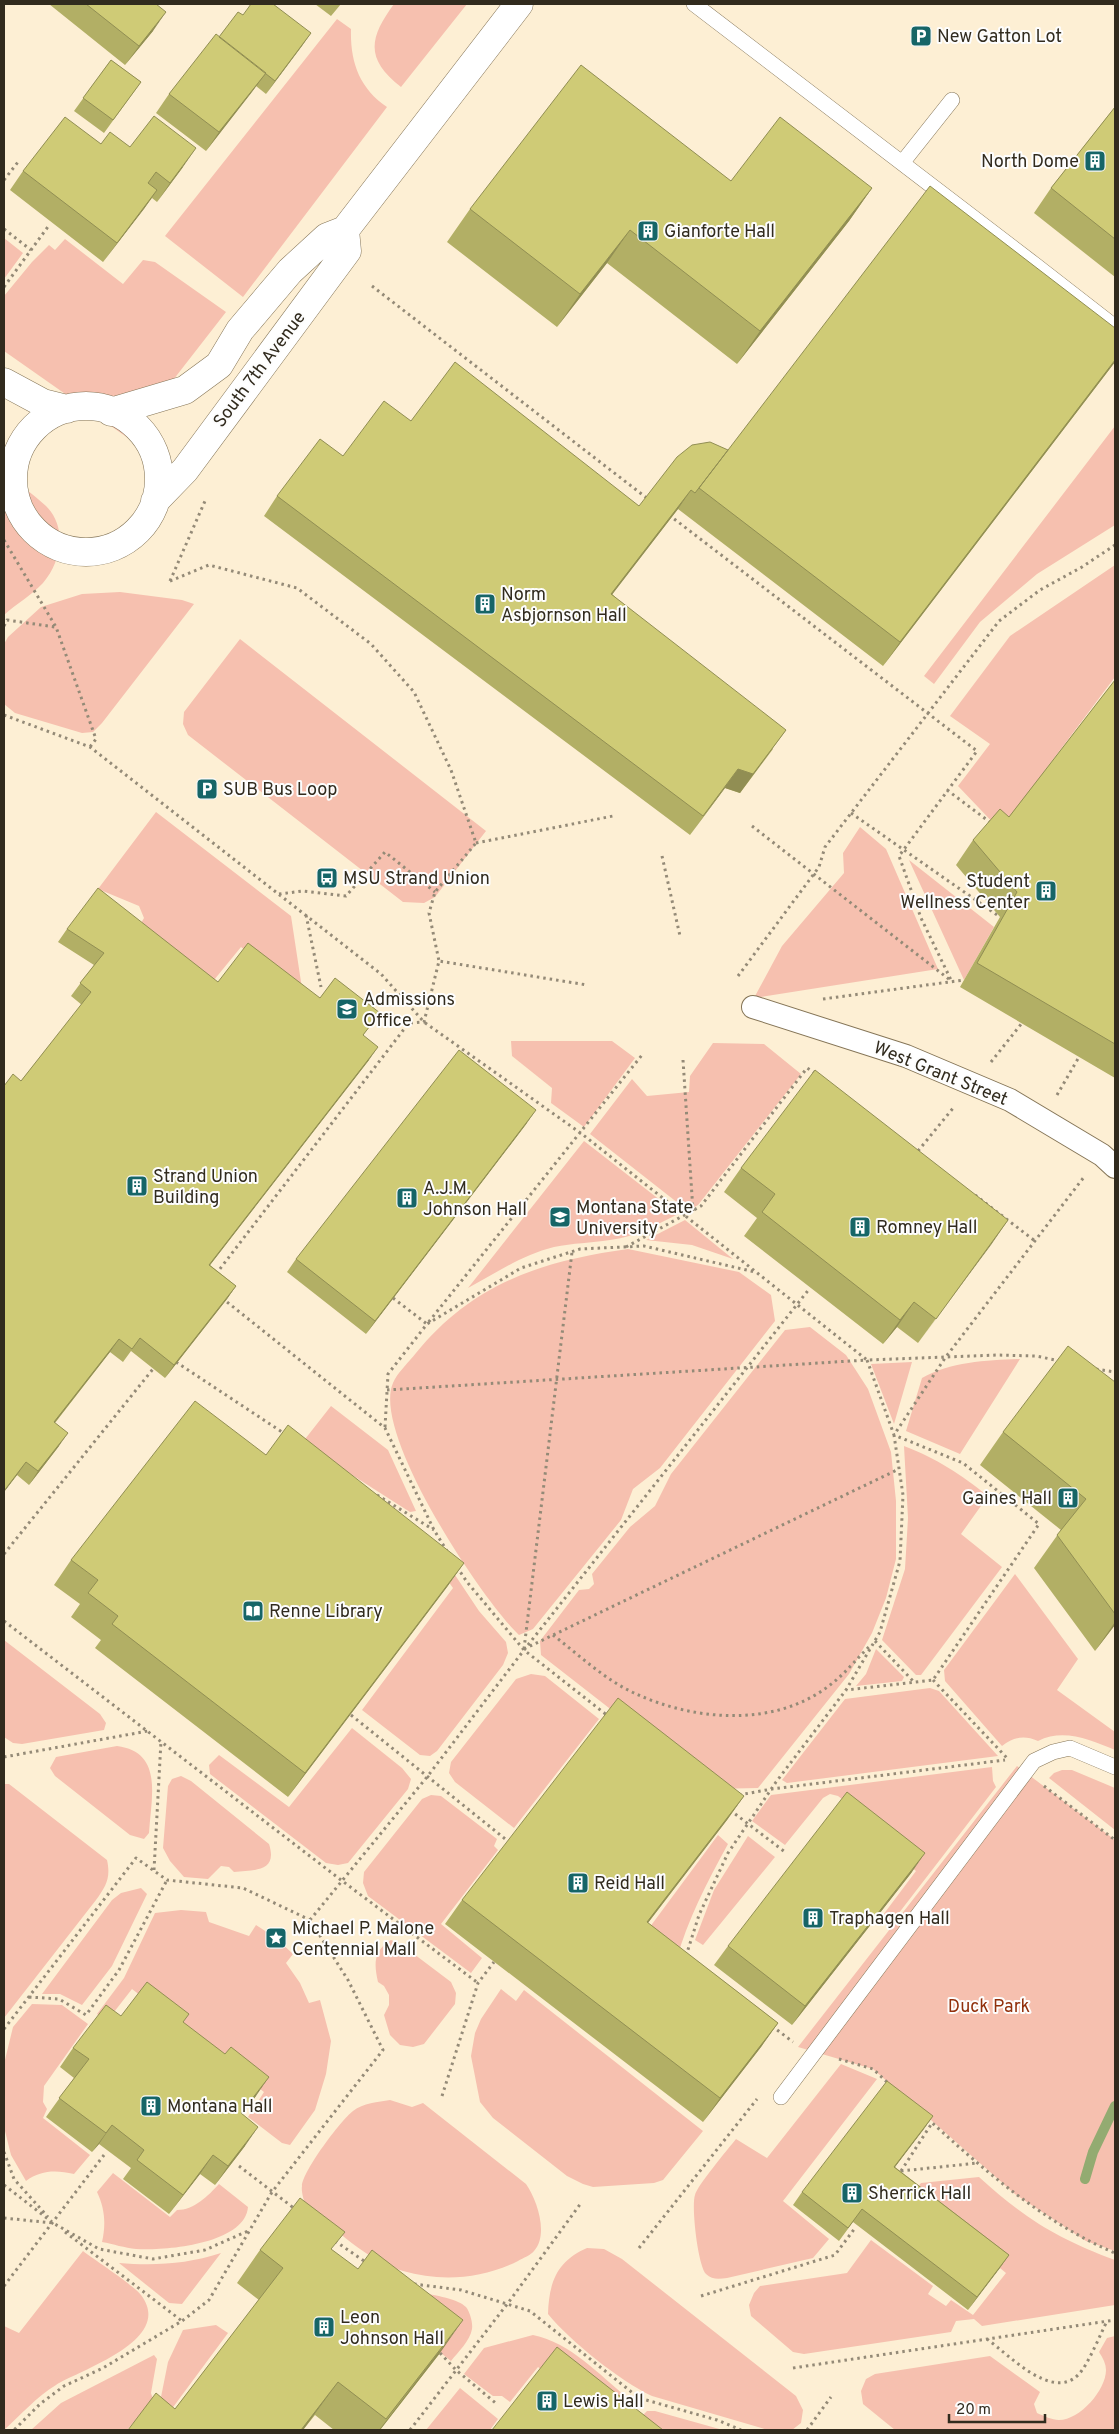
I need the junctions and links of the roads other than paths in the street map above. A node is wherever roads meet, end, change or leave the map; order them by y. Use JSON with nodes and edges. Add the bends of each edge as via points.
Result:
{"nodes":[{"id":1,"x":519,"y":4,"type":"edge"},
{"id":2,"x":694,"y":4,"type":"edge"},
{"id":3,"x":952,"y":100,"type":"dead end"},
{"id":4,"x":902,"y":163,"type":"junction"},
{"id":5,"x":345,"y":230,"type":"junction"},
{"id":6,"x":1034,"y":264,"type":"junction"},
{"id":7,"x":1015,"y":288,"type":"edge"},
{"id":8,"x":1115,"y":327,"type":"edge"},
{"id":9,"x":4,"y":382,"type":"edge"},
{"id":10,"x":67,"y":409,"type":"junction"},
{"id":11,"x":111,"y":412,"type":"junction"},
{"id":12,"x":9,"y":457,"type":"edge"},
{"id":13,"x":155,"y":501,"type":"junction"},
{"id":14,"x":753,"y":1007,"type":"dead end"},
{"id":15,"x":1108,"y":1161,"type":"edge"},
{"id":16,"x":1115,"y":1768,"type":"edge"},
{"id":17,"x":781,"y":2097,"type":"dead end"}],
"edges":[{"from":1,"to":5,"type":"street","name":"South 7th Avenue"},
{"from":2,"to":4,"type":"lane"},
{"from":3,"to":4,"type":"lane"},
{"from":4,"to":6,"type":"lane"},
{"from":5,"to":11,"type":"street","name":"South 7th Avenue","via":[[326,237],[290,271],[240,330],[219,365],[185,390]]},
{"from":5,"to":13,"type":"street","name":"South 7th Avenue","via":[[347,251],[185,470]]},
{"from":6,"to":7,"type":"lane"},
{"from":6,"to":8,"type":"lane"},
{"from":9,"to":10,"type":"street","via":[[43,403]]},
{"from":10,"to":11,"type":"street","via":[[101,408]]},
{"from":10,"to":12,"type":"street","via":[[53,413],[33,428]]},
{"from":11,"to":13,"type":"street","via":[[124,417],[143,433],[155,455],[159,478]]},
{"from":12,"to":13,"type":"street","via":[[14,496],[24,519],[40,536],[60,548],[84,552],[107,549],[128,538],[145,522]]},
{"from":14,"to":15,"type":"street","name":"West Grant Street","via":[[906,1056],[1010,1100]]},
{"from":16,"to":17,"type":"lane","via":[[1070,1748],[1034,1761]]}]}
